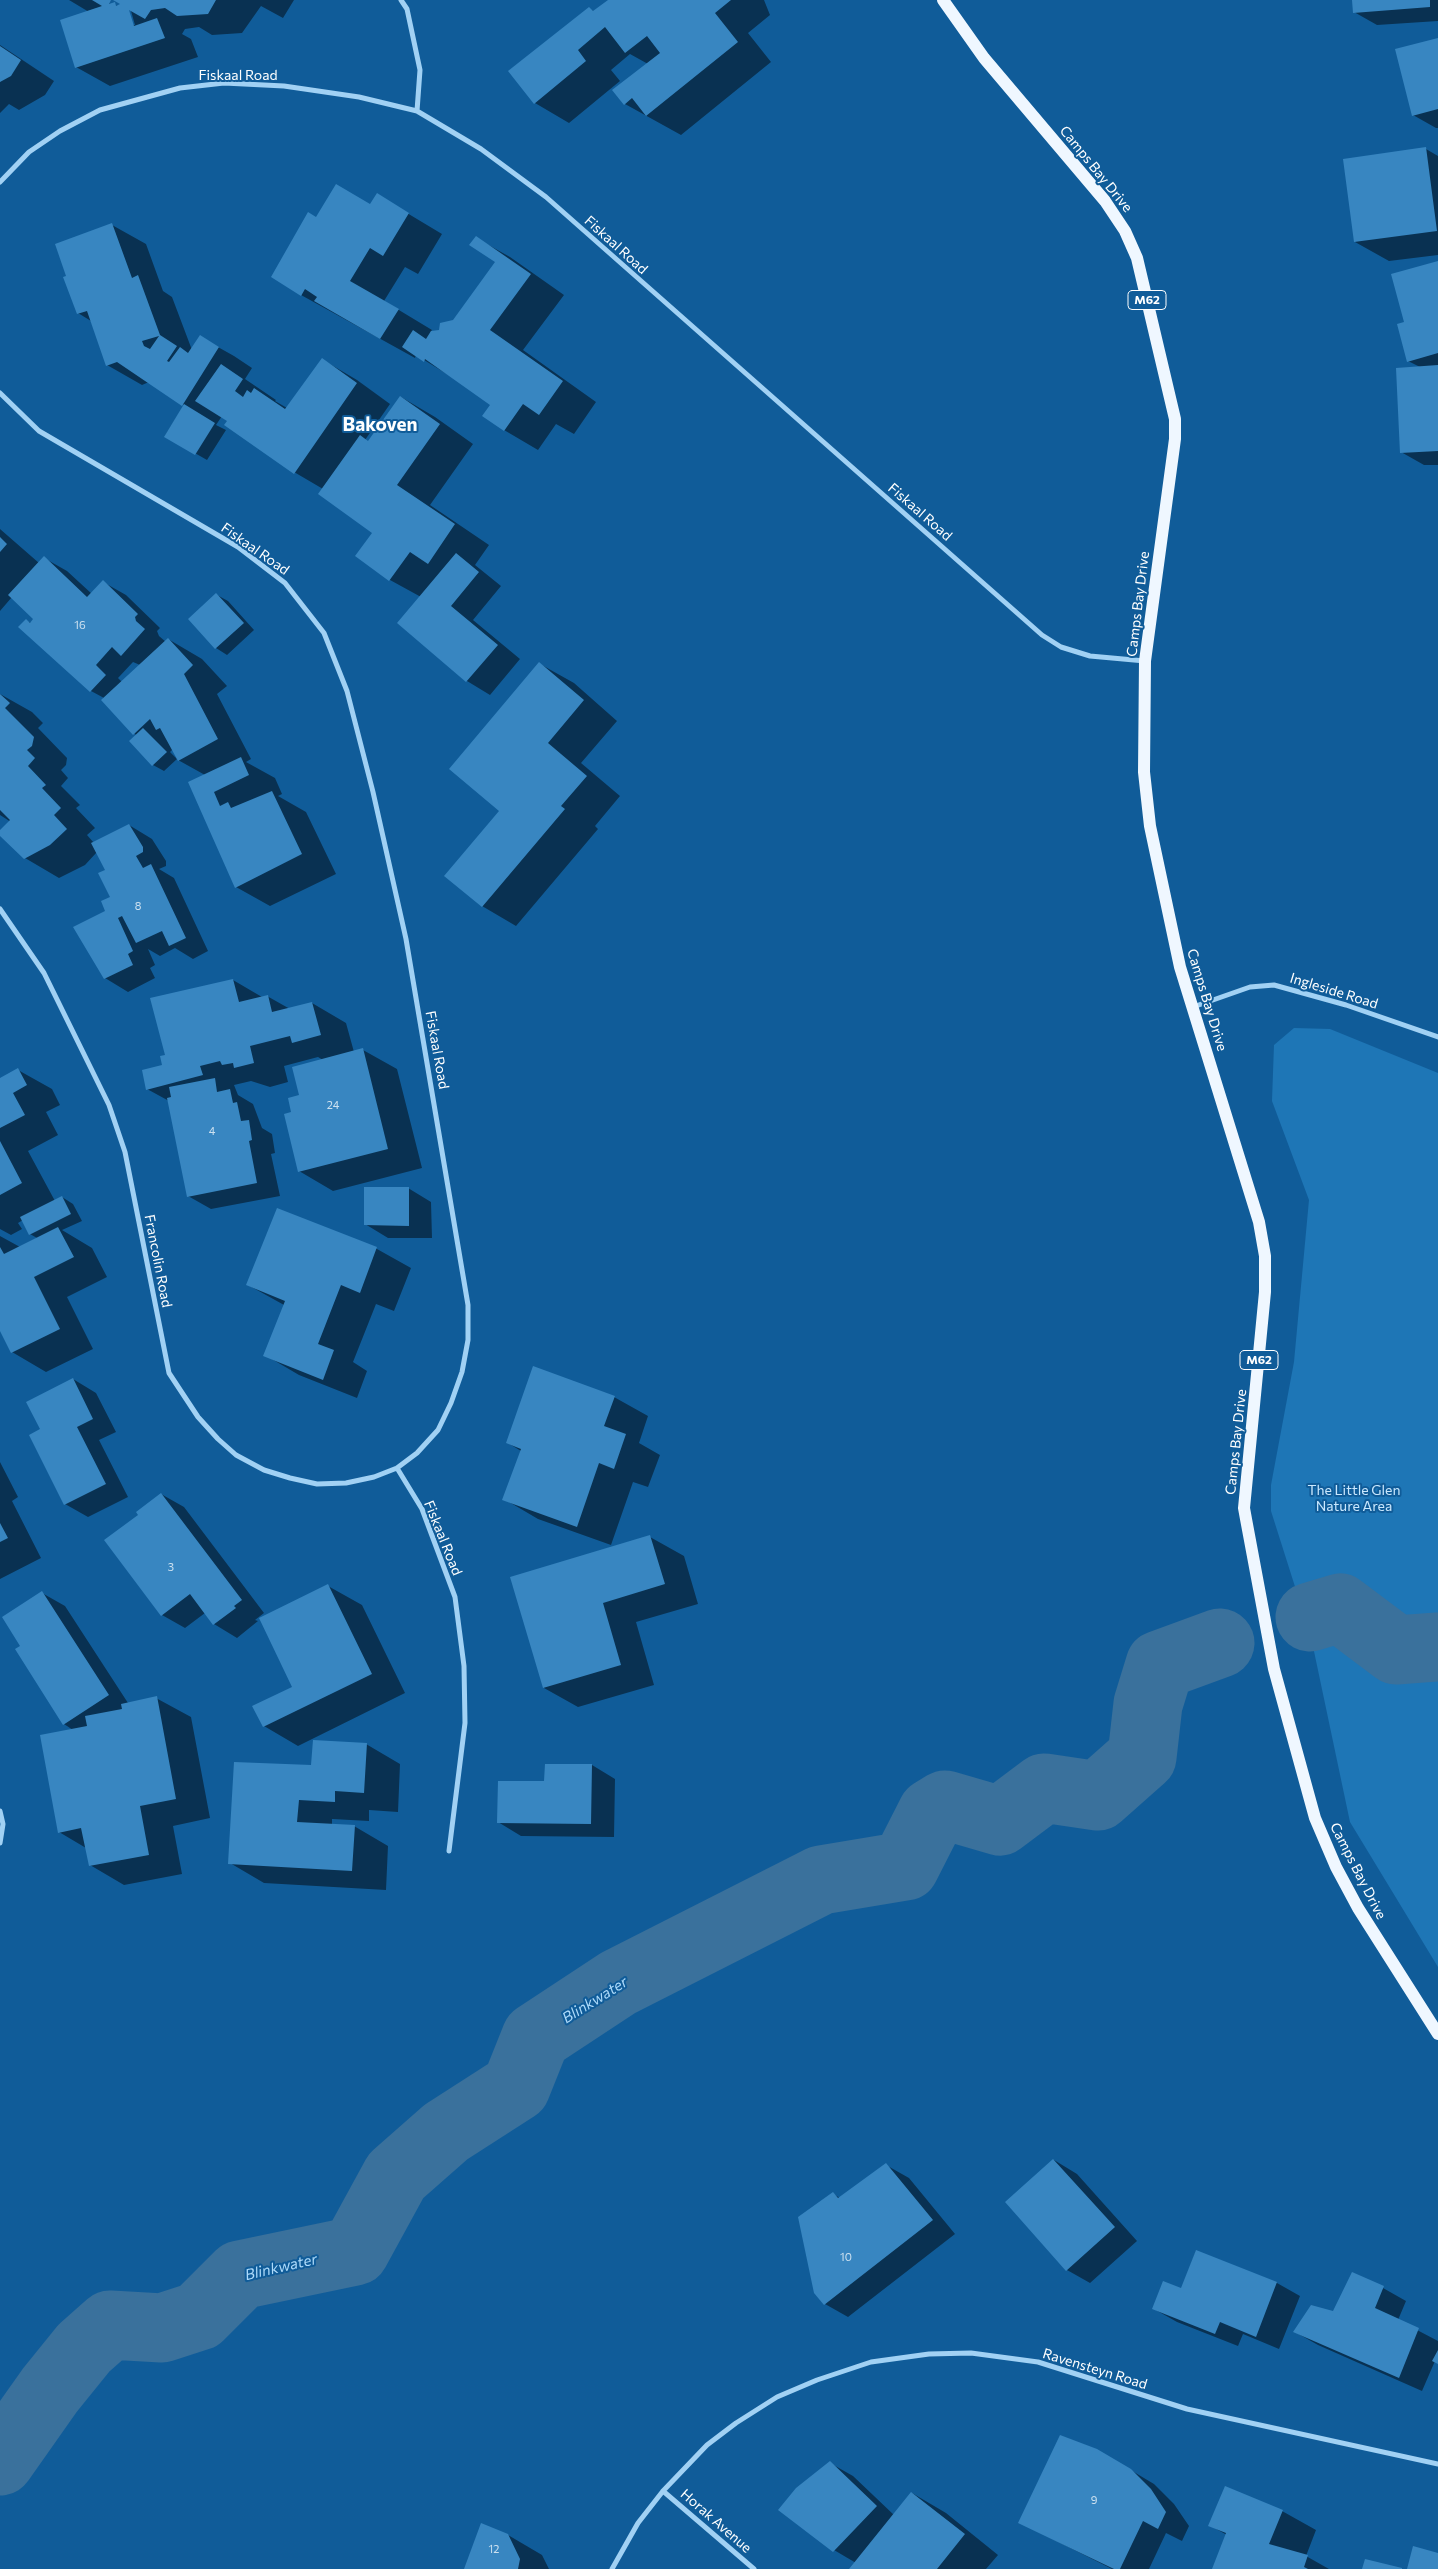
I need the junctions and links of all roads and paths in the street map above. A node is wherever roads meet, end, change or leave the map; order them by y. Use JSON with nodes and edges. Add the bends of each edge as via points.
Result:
{"nodes":[{"id":1,"x":401,"y":0,"type":"edge"},
{"id":2,"x":943,"y":0,"type":"edge"},
{"id":3,"x":417,"y":111,"type":"junction"},
{"id":4,"x":0,"y":182,"type":"edge"},
{"id":5,"x":0,"y":393,"type":"edge"},
{"id":6,"x":1145,"y":661,"type":"junction"},
{"id":7,"x":0,"y":909,"type":"edge"},
{"id":8,"x":1193,"y":1007,"type":"junction"},
{"id":9,"x":1438,"y":1037,"type":"edge"},
{"id":10,"x":397,"y":1468,"type":"junction"},
{"id":11,"x":0,"y":1811,"type":"edge"},
{"id":12,"x":0,"y":1843,"type":"edge"},
{"id":13,"x":449,"y":1851,"type":"dead end"},
{"id":14,"x":1438,"y":2034,"type":"edge"},
{"id":15,"x":1438,"y":2464,"type":"edge"},
{"id":16,"x":663,"y":2491,"type":"junction"},
{"id":17,"x":612,"y":2569,"type":"edge"},
{"id":18,"x":754,"y":2569,"type":"edge"}],
"edges":[{"from":1,"to":3,"type":"street","via":[[407,9],[420,70]]},
{"from":2,"to":6,"type":"main road","name":"Camps Bay Drive","number":"M62","via":[[984,58],[1105,201],[1125,231],[1137,258],[1175,419]]},
{"from":3,"to":4,"type":"street","name":"Fiskaal Road","via":[[359,97],[284,86],[224,83],[180,88],[100,110],[29,152]]},
{"from":3,"to":6,"type":"street","name":"Fiskaal Road","via":[[481,149],[546,197],[1042,635],[1062,647],[1090,656]]},
{"from":5,"to":10,"type":"street","name":"Fiskaal Road","via":[[39,431],[238,546],[285,583],[324,633],[347,691],[374,792],[406,939],[468,1305],[468,1340],[462,1372],[451,1403],[438,1430],[417,1453]]},
{"from":6,"to":8,"type":"main road","name":"Camps Bay Drive","number":"M62","via":[[1144,772],[1150,826],[1172,934]]},
{"from":7,"to":10,"type":"street","name":"Francolin Road","via":[[44,973],[109,1104],[125,1152],[169,1373],[198,1417],[236,1455],[264,1470],[290,1478],[317,1484],[346,1484],[374,1478]]},
{"from":8,"to":9,"type":"street","name":"Ingleside Road","via":[[1250,987],[1274,985],[1346,1005]]},
{"from":8,"to":14,"type":"main road","name":"Camps Bay Drive","number":"M62","via":[[1259,1222],[1266,1256],[1244,1508],[1274,1670],[1315,1818],[1336,1867],[1358,1908]]},
{"from":10,"to":13,"type":"street","name":"Fiskaal Road","via":[[422,1510],[454,1597],[464,1666],[465,1722]]},
{"from":11,"to":12,"type":"street","via":[[3,1824]]},
{"from":15,"to":16,"type":"street","name":"Ravensteyn Road","via":[[1187,2409],[1038,2362],[971,2353],[929,2354],[871,2362],[817,2380],[777,2398],[707,2445]]},
{"from":16,"to":17,"type":"street","name":"Ravensteyn Road","via":[[638,2523]]},
{"from":16,"to":18,"type":"street","name":"Horak Avenue"}]}
